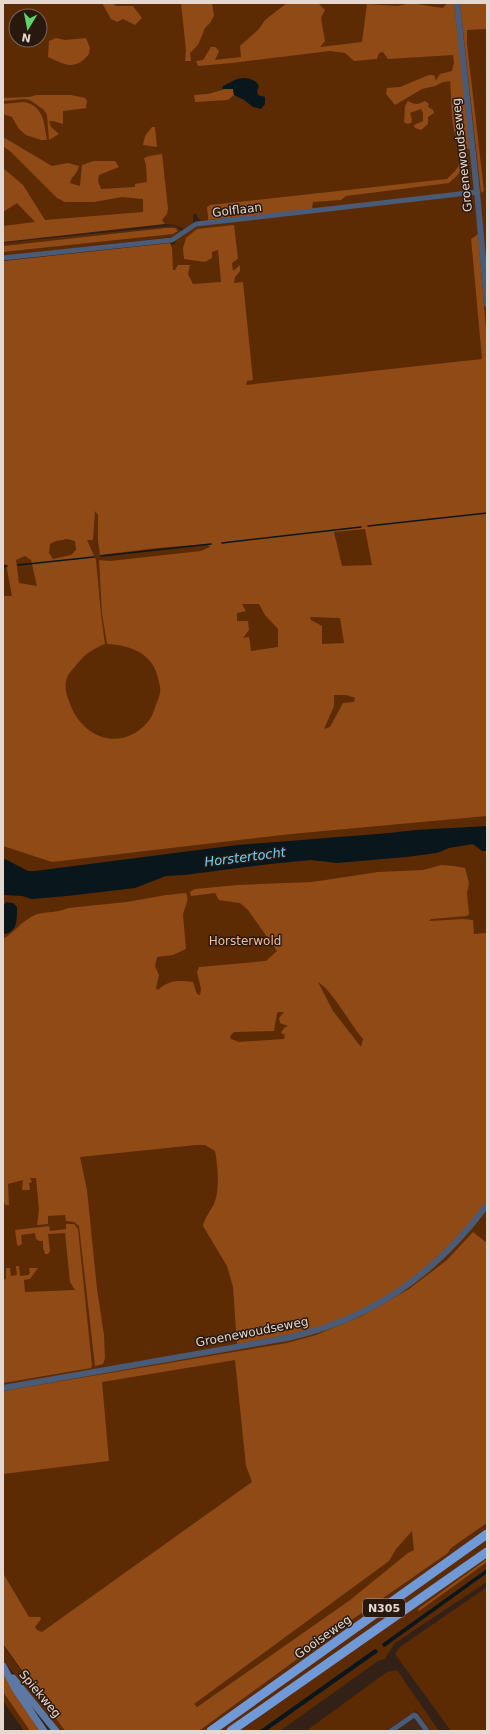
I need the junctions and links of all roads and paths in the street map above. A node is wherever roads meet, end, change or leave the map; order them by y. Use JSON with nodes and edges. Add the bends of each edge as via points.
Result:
{"nodes":[{"id":1,"x":457,"y":3,"type":"edge"},
{"id":2,"x":477,"y":192,"type":"junction"},
{"id":3,"x":3,"y":258,"type":"edge"},
{"id":4,"x":487,"y":304,"type":"edge"},
{"id":5,"x":487,"y":1205,"type":"edge"},
{"id":6,"x":3,"y":1388,"type":"edge"},
{"id":7,"x":487,"y":1534,"type":"edge"},
{"id":8,"x":487,"y":1552,"type":"edge"},
{"id":9,"x":5,"y":1669,"type":"edge"},
{"id":10,"x":44,"y":1731,"type":"edge"},
{"id":11,"x":56,"y":1731,"type":"edge"},
{"id":12,"x":211,"y":1731,"type":"edge"},
{"id":13,"x":231,"y":1731,"type":"edge"},
{"id":14,"x":391,"y":1731,"type":"edge"},
{"id":15,"x":427,"y":1731,"type":"edge"}],
"edges":[{"from":1,"to":2,"type":"street","name":"Groenewoudseweg"},
{"from":2,"to":3,"type":"street","name":"Golflaan","via":[[196,224],[172,240]]},
{"from":2,"to":4,"type":"street","name":"Groenewoudseweg"},
{"from":5,"to":6,"type":"street","name":"Groenewoudseweg","via":[[462,1237],[429,1269],[384,1301],[352,1318],[287,1338]]},
{"from":7,"to":12,"type":"highway","name":"Gooiseweg","number":"N305"},
{"from":8,"to":13,"type":"highway","name":"Gooiseweg","number":"N305"},
{"from":9,"to":10,"type":"main road","name":"Spiekweg"},
{"from":9,"to":11,"type":"main road","name":"Spiekweg"},
{"from":14,"to":15,"type":"street","via":[[414,1715]]}]}
